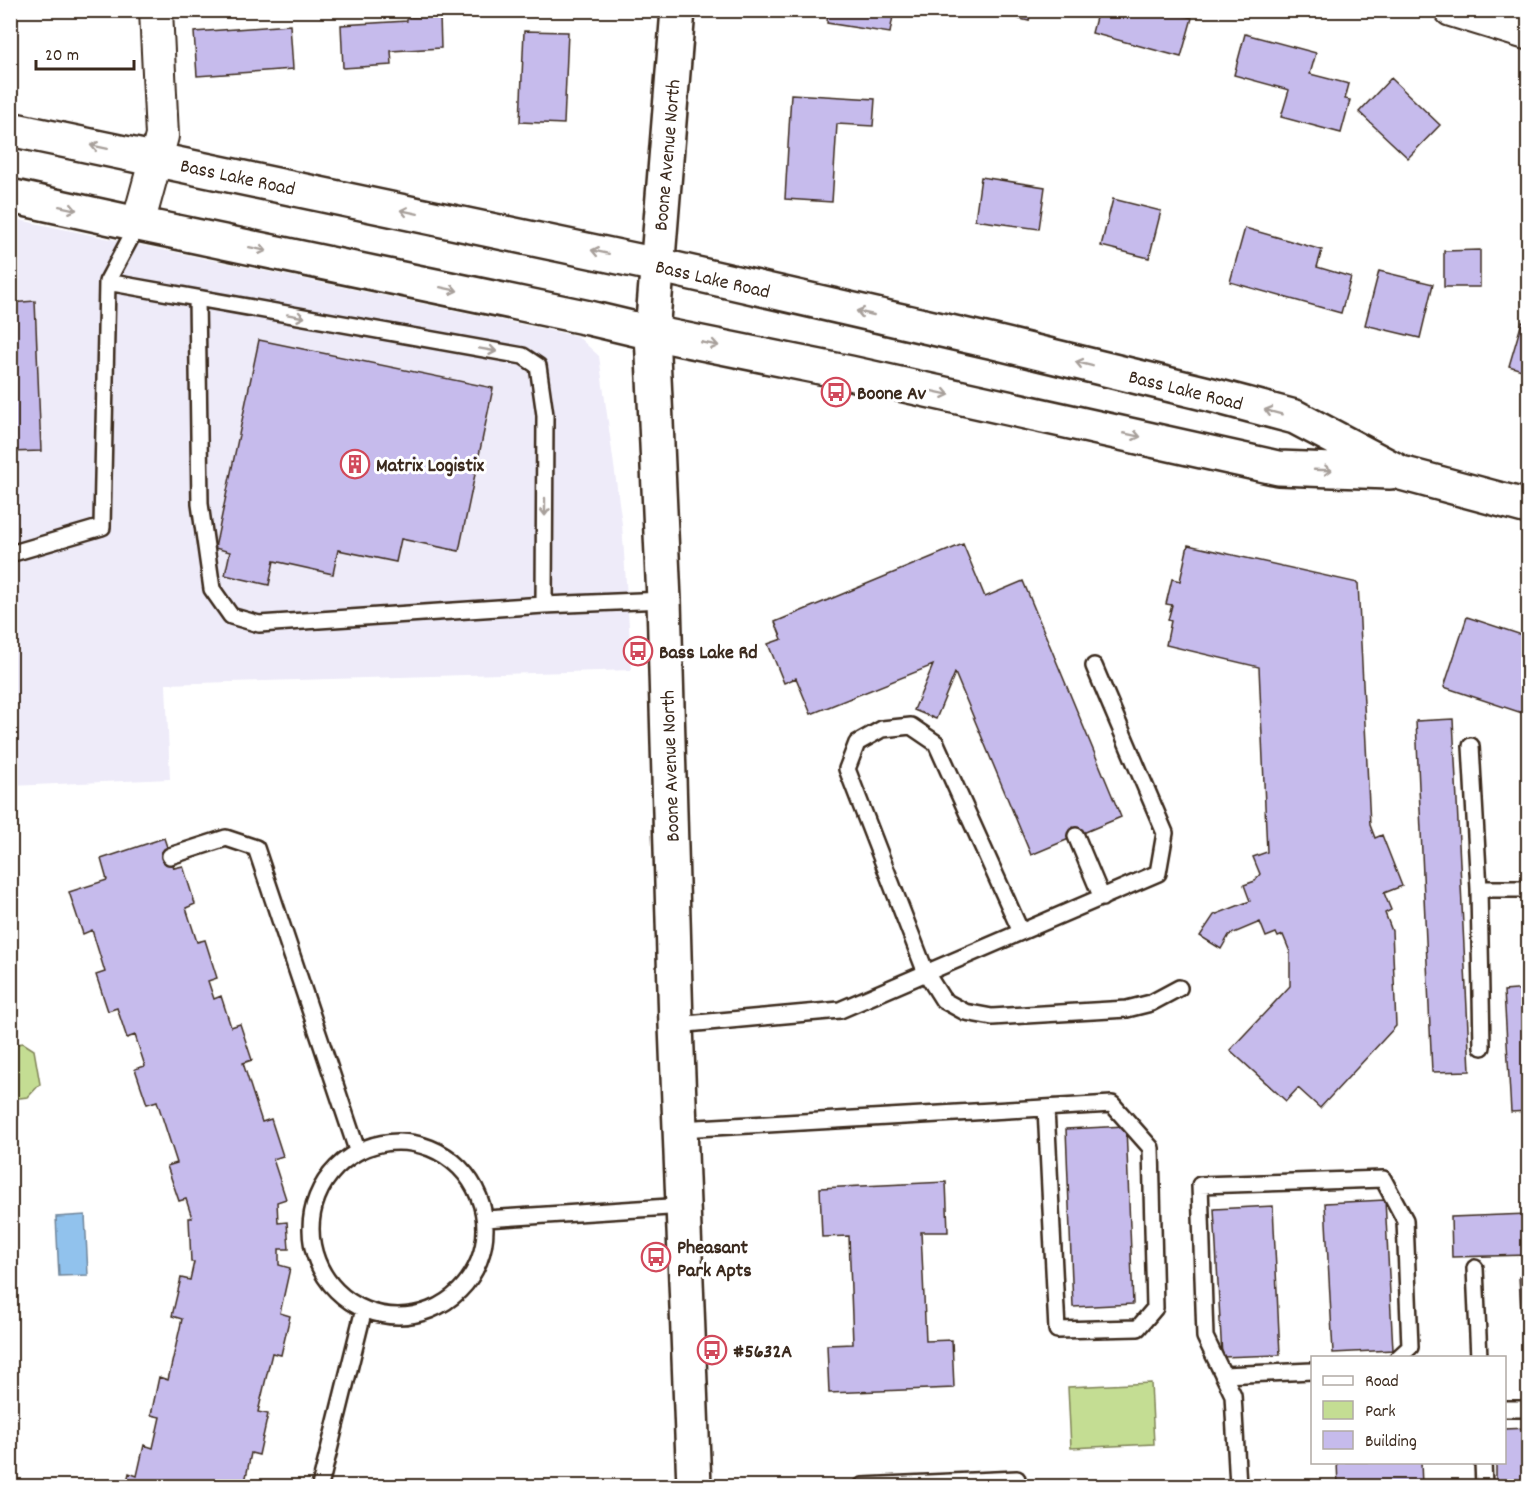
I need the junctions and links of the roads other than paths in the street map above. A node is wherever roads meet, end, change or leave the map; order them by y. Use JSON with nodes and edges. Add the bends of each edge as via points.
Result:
{"nodes":[{"id":1,"x":156,"y":10,"type":"edge"},
{"id":2,"x":678,"y":10,"type":"edge"},
{"id":3,"x":1451,"y":10,"type":"edge"},
{"id":4,"x":1526,"y":33,"type":"dead end"},
{"id":5,"x":10,"y":129,"type":"edge"},
{"id":6,"x":156,"y":159,"type":"junction"},
{"id":7,"x":10,"y":196,"type":"edge"},
{"id":8,"x":138,"y":224,"type":"junction"},
{"id":9,"x":657,"y":265,"type":"junction"},
{"id":10,"x":107,"y":282,"type":"junction"},
{"id":11,"x":197,"y":298,"type":"junction"},
{"id":12,"x":652,"y":333,"type":"junction"},
{"id":13,"x":1401,"y":473,"type":"junction"},
{"id":14,"x":1528,"y":507,"type":"edge"},
{"id":15,"x":10,"y":554,"type":"edge"},
{"id":16,"x":664,"y":600,"type":"junction"},
{"id":17,"x":544,"y":605,"type":"junction"},
{"id":18,"x":1094,"y":666,"type":"dead end"},
{"id":19,"x":1472,"y":746,"type":"dead end"},
{"id":20,"x":1076,"y":836,"type":"dead end"},
{"id":21,"x":170,"y":856,"type":"dead end"},
{"id":22,"x":1479,"y":889,"type":"junction"},
{"id":23,"x":1528,"y":889,"type":"edge"},
{"id":24,"x":1102,"y":898,"type":"junction"},
{"id":25,"x":1021,"y":932,"type":"junction"},
{"id":26,"x":926,"y":973,"type":"junction"},
{"id":27,"x":1179,"y":987,"type":"dead end"},
{"id":28,"x":676,"y":1025,"type":"junction"},
{"id":29,"x":1482,"y":1047,"type":"dead end"},
{"id":30,"x":1046,"y":1107,"type":"junction"},
{"id":31,"x":680,"y":1129,"type":"junction"},
{"id":32,"x":357,"y":1150,"type":"junction"},
{"id":33,"x":684,"y":1206,"type":"junction"},
{"id":34,"x":485,"y":1220,"type":"junction"},
{"id":35,"x":1474,"y":1268,"type":"dead end"},
{"id":36,"x":364,"y":1309,"type":"junction"},
{"id":37,"x":1400,"y":1356,"type":"edge"},
{"id":38,"x":1479,"y":1356,"type":"edge"},
{"id":39,"x":1311,"y":1371,"type":"edge"},
{"id":40,"x":1223,"y":1375,"type":"junction"},
{"id":41,"x":1506,"y":1409,"type":"edge"},
{"id":42,"x":1528,"y":1409,"type":"edge"},
{"id":43,"x":1483,"y":1464,"type":"edge"},
{"id":44,"x":1017,"y":1479,"type":"dead end"},
{"id":45,"x":320,"y":1486,"type":"edge"},
{"id":46,"x":694,"y":1486,"type":"edge"},
{"id":47,"x":862,"y":1486,"type":"edge"},
{"id":48,"x":1238,"y":1486,"type":"edge"},
{"id":49,"x":1484,"y":1486,"type":"edge"}],
"edges":[{"from":1,"to":6,"type":"street","via":[[162,136]]},
{"from":2,"to":9,"type":"main road","name":"Boone Avenue North"},
{"from":3,"to":4,"type":"street"},
{"from":6,"to":5,"type":"main road","name":"Bass Lake Road","one_way":true},
{"from":6,"to":8,"type":"street"},
{"from":9,"to":6,"type":"main road","name":"Bass Lake Road","one_way":true},
{"from":7,"to":8,"type":"main road","name":"Bass Lake Road","one_way":true},
{"from":8,"to":10,"type":"lane"},
{"from":8,"to":12,"type":"main road","name":"Bass Lake Road","one_way":true},
{"from":9,"to":12,"type":"main road","name":"Boone Avenue North"},
{"from":13,"to":9,"type":"main road","name":"Bass Lake Road","one_way":true,"via":[[1295,417]]},
{"from":10,"to":11,"type":"lane"},
{"from":10,"to":15,"type":"lane","via":[[102,527]]},
{"from":11,"to":17,"type":"lane","one_way":true,"via":[[522,356],[538,366],[545,416]]},
{"from":11,"to":17,"type":"lane","via":[[200,504],[212,589],[231,616],[259,624]]},
{"from":12,"to":13,"type":"main road","name":"Bass Lake Road","one_way":true,"via":[[1278,468]]},
{"from":12,"to":16,"type":"main road","name":"Boone Avenue North"},
{"from":13,"to":14,"type":"main road","name":"Bass Lake Road"},
{"from":16,"to":17,"type":"lane"},
{"from":16,"to":28,"type":"main road","name":"Boone Avenue North"},
{"from":18,"to":24,"type":"lane","via":[[1165,833],[1158,873]]},
{"from":19,"to":22,"type":"lane"},
{"from":20,"to":24,"type":"lane"},
{"from":21,"to":32,"type":"lane","via":[[226,838],[256,848]]},
{"from":22,"to":23,"type":"lane"},
{"from":22,"to":29,"type":"lane"},
{"from":24,"to":25,"type":"lane"},
{"from":25,"to":26,"type":"lane"},
{"from":25,"to":26,"type":"lane","via":[[936,743],[911,726],[882,729],[857,743],[847,769]]},
{"from":26,"to":27,"type":"lane","via":[[943,1000],[965,1012],[992,1017],[1127,1009],[1151,1003]]},
{"from":26,"to":28,"type":"lane","via":[[840,1010]]},
{"from":28,"to":31,"type":"main road","name":"Boone Avenue North"},
{"from":30,"to":30,"type":"lane","via":[[1112,1104],[1151,1148],[1155,1308],[1138,1328],[1057,1330]]},
{"from":30,"to":31,"type":"lane"},
{"from":31,"to":33,"type":"main road","name":"Boone Avenue North"},
{"from":32,"to":34,"type":"lane","via":[[380,1143],[409,1142],[437,1150],[460,1168],[477,1191]]},
{"from":32,"to":36,"type":"lane","via":[[330,1172],[315,1197],[310,1225],[314,1255],[326,1280],[347,1300]]},
{"from":33,"to":34,"type":"lane"},
{"from":33,"to":46,"type":"main road","name":"Boone Avenue North"},
{"from":34,"to":36,"type":"lane","via":[[483,1248],[476,1266],[454,1296],[429,1310],[401,1316]]},
{"from":35,"to":38,"type":"lane"},
{"from":36,"to":45,"type":"lane"},
{"from":37,"to":40,"type":"lane","via":[[1410,1347],[1405,1220],[1383,1179],[1200,1185],[1205,1337]]},
{"from":39,"to":40,"type":"lane"},
{"from":40,"to":48,"type":"lane","via":[[1233,1395]]},
{"from":41,"to":42,"type":"lane"},
{"from":43,"to":49,"type":"lane"},
{"from":44,"to":47,"type":"lane"}]}
